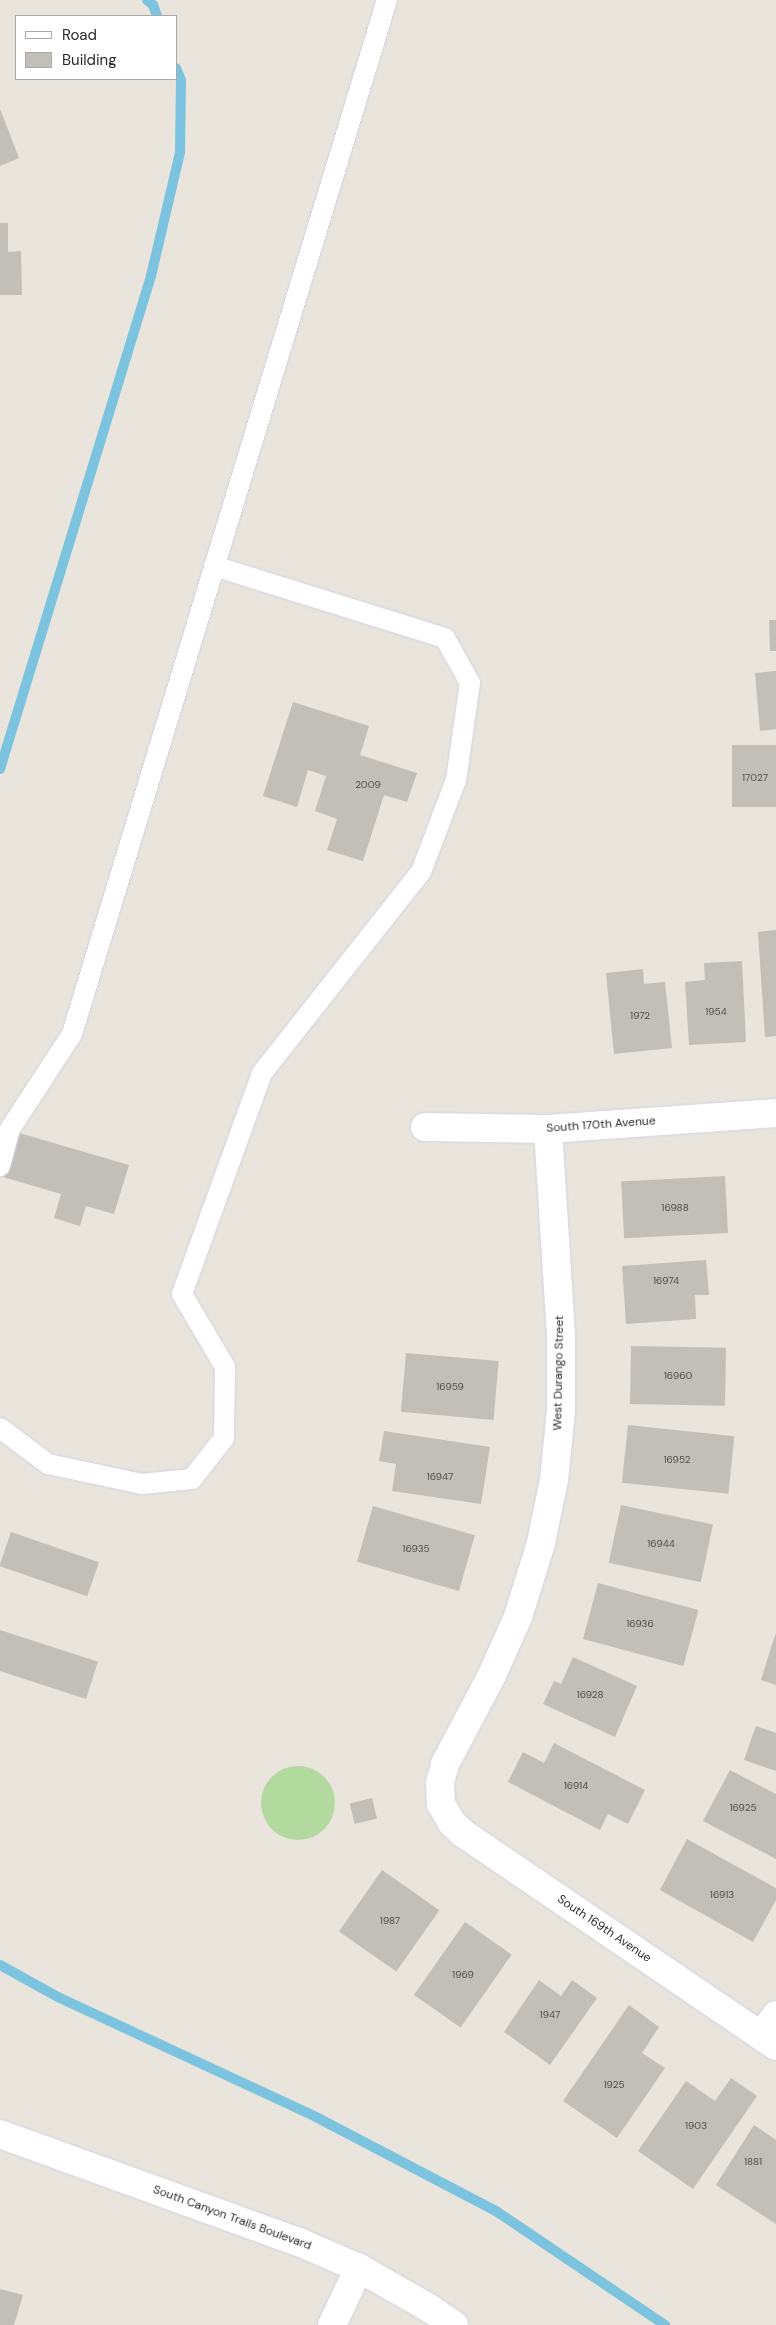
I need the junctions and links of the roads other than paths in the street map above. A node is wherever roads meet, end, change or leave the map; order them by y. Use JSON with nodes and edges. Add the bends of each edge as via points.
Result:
{"nodes":[{"id":1,"x":387,"y":0,"type":"edge"},
{"id":2,"x":214,"y":566,"type":"junction"},
{"id":3,"x":776,"y":1113,"type":"edge"},
{"id":4,"x":425,"y":1127,"type":"dead end"},
{"id":5,"x":548,"y":1129,"type":"junction"},
{"id":6,"x":0,"y":1166,"type":"edge"},
{"id":7,"x":0,"y":1428,"type":"edge"},
{"id":8,"x":441,"y":1804,"type":"joint"},
{"id":9,"x":771,"y":2032,"type":"edge"},
{"id":10,"x":0,"y":2134,"type":"edge"},
{"id":11,"x":359,"y":2268,"type":"junction"},
{"id":12,"x":332,"y":2325,"type":"edge"},
{"id":13,"x":454,"y":2325,"type":"edge"}],
"edges":[{"from":1,"to":2,"type":"lane"},
{"from":2,"to":6,"type":"lane","via":[[72,1034],[10,1129]]},
{"from":2,"to":7,"type":"lane","via":[[445,638],[470,683],[456,780],[421,872],[262,1073],[182,1294],[225,1367],[224,1438],[192,1479],[142,1484],[48,1464]]},
{"from":3,"to":5,"type":"street","name":"South 170th Avenue"},
{"from":4,"to":5,"type":"street","name":"South 170th Avenue"},
{"from":5,"to":8,"type":"street","name":"West Durango Street","via":[[561,1336],[561,1410],[554,1480],[541,1543],[518,1617],[491,1677],[445,1764],[440,1783]]},
{"from":8,"to":9,"type":"street","name":"South 169th Avenue","via":[[452,1823],[464,1834]]},
{"from":10,"to":11,"type":"street","name":"South Canyon Trails Boulevard","via":[[298,2242]]},
{"from":11,"to":12,"type":"street"},
{"from":11,"to":13,"type":"street","name":"South Canyon Trails Boulevard"}]}
